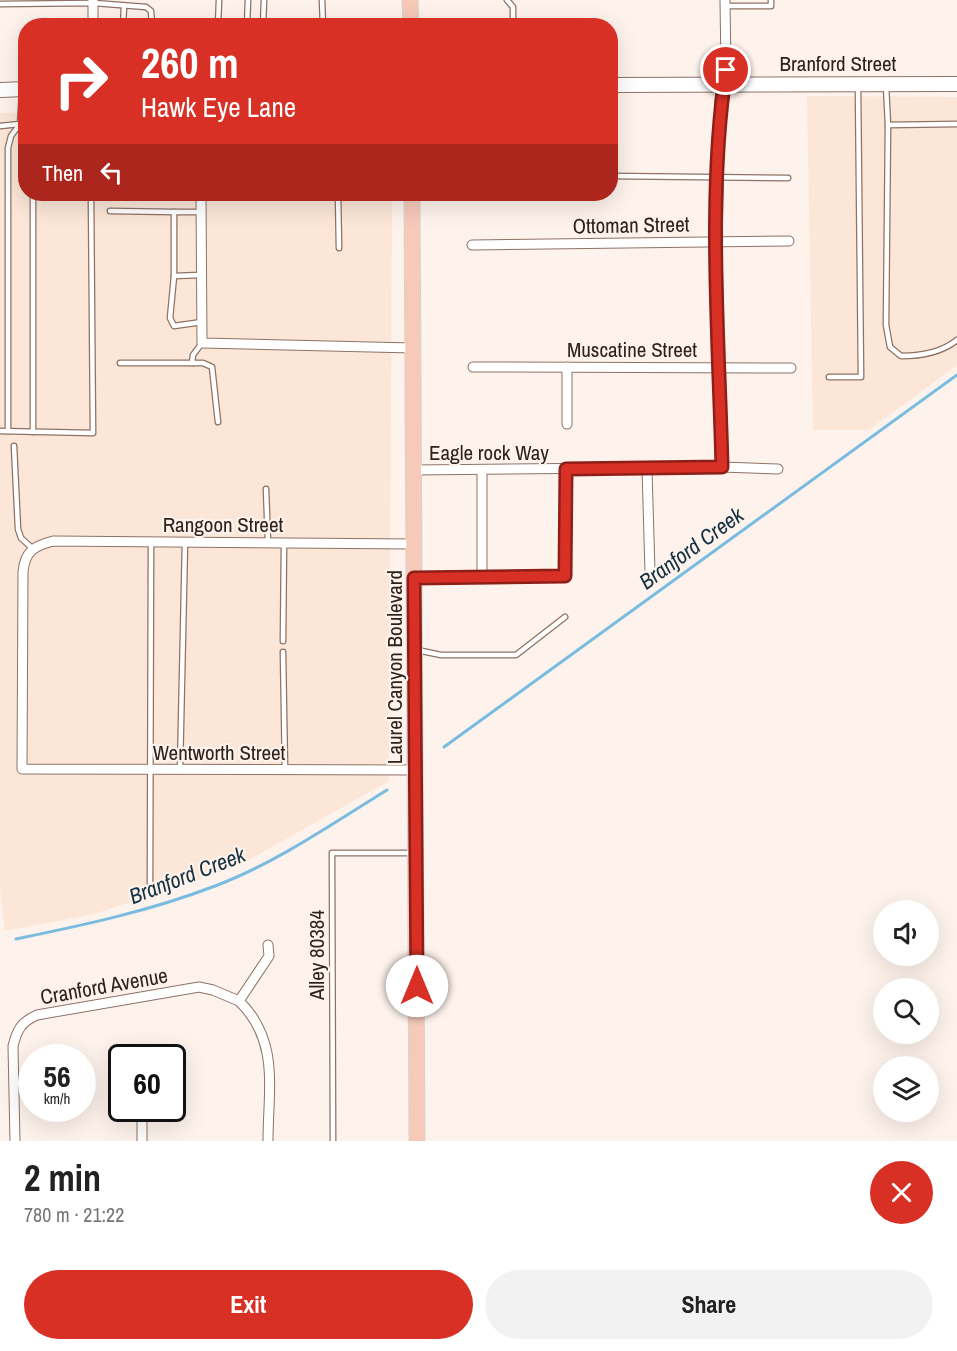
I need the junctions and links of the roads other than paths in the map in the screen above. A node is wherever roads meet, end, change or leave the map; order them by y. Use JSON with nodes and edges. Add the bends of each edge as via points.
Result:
{"nodes":[{"id":1,"x":219,"y":0,"type":"edge"},
{"id":2,"x":248,"y":0,"type":"edge"},
{"id":3,"x":264,"y":0,"type":"edge"},
{"id":4,"x":322,"y":0,"type":"edge"},
{"id":5,"x":410,"y":0,"type":"edge"},
{"id":6,"x":507,"y":0,"type":"edge"},
{"id":7,"x":771,"y":0,"type":"edge"},
{"id":8,"x":93,"y":2,"type":"edge"},
{"id":9,"x":725,"y":3,"type":"edge"},
{"id":10,"x":0,"y":4,"type":"edge"},
{"id":11,"x":124,"y":6,"type":"junction"},
{"id":12,"x":93,"y":18,"type":"edge"},
{"id":13,"x":123,"y":18,"type":"edge"},
{"id":14,"x":151,"y":18,"type":"edge"},
{"id":15,"x":218,"y":18,"type":"edge"},
{"id":16,"x":247,"y":18,"type":"edge"},
{"id":17,"x":263,"y":18,"type":"edge"},
{"id":18,"x":323,"y":18,"type":"edge"},
{"id":19,"x":411,"y":18,"type":"edge"},
{"id":20,"x":513,"y":18,"type":"edge"},
{"id":21,"x":724,"y":84,"type":"junction"},
{"id":22,"x":957,"y":84,"type":"edge"},
{"id":23,"x":618,"y":85,"type":"edge"},
{"id":24,"x":858,"y":85,"type":"junction"},
{"id":25,"x":886,"y":85,"type":"junction"},
{"id":26,"x":18,"y":89,"type":"edge"},
{"id":27,"x":0,"y":90,"type":"edge"},
{"id":28,"x":957,"y":124,"type":"edge"},
{"id":29,"x":18,"y":125,"type":"edge"},
{"id":30,"x":888,"y":125,"type":"junction"},
{"id":31,"x":0,"y":126,"type":"edge"},
{"id":32,"x":18,"y":129,"type":"edge"},
{"id":33,"x":618,"y":176,"type":"edge"},
{"id":34,"x":718,"y":176,"type":"junction"},
{"id":35,"x":788,"y":178,"type":"dead end"},
{"id":36,"x":33,"y":201,"type":"edge"},
{"id":37,"x":91,"y":201,"type":"edge"},
{"id":38,"x":201,"y":201,"type":"edge"},
{"id":39,"x":338,"y":201,"type":"edge"},
{"id":40,"x":412,"y":201,"type":"edge"},
{"id":41,"x":110,"y":210,"type":"dead end"},
{"id":42,"x":174,"y":212,"type":"junction"},
{"id":43,"x":201,"y":212,"type":"junction"},
{"id":44,"x":789,"y":241,"type":"dead end"},
{"id":45,"x":717,"y":242,"type":"junction"},
{"id":46,"x":472,"y":244,"type":"dead end"},
{"id":47,"x":339,"y":248,"type":"dead end"},
{"id":48,"x":201,"y":274,"type":"junction"},
{"id":49,"x":174,"y":276,"type":"junction"},
{"id":50,"x":202,"y":322,"type":"junction"},
{"id":51,"x":957,"y":340,"type":"edge"},
{"id":52,"x":202,"y":343,"type":"junction"},
{"id":53,"x":413,"y":348,"type":"junction"},
{"id":54,"x":120,"y":363,"type":"dead end"},
{"id":55,"x":192,"y":363,"type":"junction"},
{"id":56,"x":473,"y":367,"type":"dead end"},
{"id":57,"x":719,"y":367,"type":"junction"},
{"id":58,"x":567,"y":368,"type":"junction"},
{"id":59,"x":791,"y":368,"type":"dead end"},
{"id":60,"x":829,"y":377,"type":"dead end"},
{"id":61,"x":218,"y":422,"type":"dead end"},
{"id":62,"x":567,"y":424,"type":"dead end"},
{"id":63,"x":0,"y":431,"type":"edge"},
{"id":64,"x":8,"y":431,"type":"junction"},
{"id":65,"x":33,"y":432,"type":"junction"},
{"id":66,"x":15,"y":446,"type":"dead end"},
{"id":67,"x":722,"y":467,"type":"junction"},
{"id":68,"x":566,"y":469,"type":"junction"},
{"id":69,"x":647,"y":469,"type":"junction"},
{"id":70,"x":415,"y":470,"type":"junction"},
{"id":71,"x":482,"y":470,"type":"junction"},
{"id":72,"x":778,"y":470,"type":"dead end"},
{"id":73,"x":266,"y":489,"type":"dead end"},
{"id":74,"x":151,"y":542,"type":"junction"},
{"id":75,"x":185,"y":542,"type":"junction"},
{"id":76,"x":268,"y":543,"type":"junction"},
{"id":77,"x":284,"y":543,"type":"junction"},
{"id":78,"x":414,"y":544,"type":"junction"},
{"id":79,"x":32,"y":548,"type":"junction"},
{"id":80,"x":650,"y":572,"type":"dead end"},
{"id":81,"x":414,"y":578,"type":"junction"},
{"id":82,"x":482,"y":578,"type":"junction"},
{"id":83,"x":565,"y":617,"type":"dead end"},
{"id":84,"x":283,"y":640,"type":"dead end"},
{"id":85,"x":415,"y":650,"type":"junction"},
{"id":86,"x":283,"y":652,"type":"dead end"},
{"id":87,"x":150,"y":770,"type":"junction"},
{"id":88,"x":180,"y":770,"type":"junction"},
{"id":89,"x":285,"y":770,"type":"junction"},
{"id":90,"x":416,"y":770,"type":"junction"},
{"id":91,"x":416,"y":853,"type":"junction"},
{"id":92,"x":150,"y":885,"type":"dead end"},
{"id":93,"x":268,"y":945,"type":"dead end"},
{"id":94,"x":239,"y":1001,"type":"junction"},
{"id":95,"x":142,"y":1122,"type":"dead end"},
{"id":96,"x":15,"y":1141,"type":"edge"},
{"id":97,"x":142,"y":1141,"type":"edge"},
{"id":98,"x":268,"y":1141,"type":"edge"},
{"id":99,"x":333,"y":1141,"type":"edge"},
{"id":100,"x":417,"y":1141,"type":"edge"}],
"edges":[{"from":1,"to":15,"type":"lane"},
{"from":2,"to":16,"type":"lane"},
{"from":3,"to":17,"type":"lane"},
{"from":4,"to":18,"type":"lane"},
{"from":5,"to":19,"type":"main road"},
{"from":6,"to":20,"type":"lane","via":[[513,7]]},
{"from":7,"to":9,"type":"lane","via":[[771,6]]},
{"from":8,"to":10,"type":"lane"},
{"from":8,"to":11,"type":"lane"},
{"from":8,"to":12,"type":"street"},
{"from":9,"to":21,"type":"street"},
{"from":11,"to":13,"type":"lane"},
{"from":11,"to":14,"type":"lane","via":[[146,7]]},
{"from":21,"to":23,"type":"main road","name":"Branford Street"},
{"from":21,"to":24,"type":"main road","name":"Branford Street"},
{"from":21,"to":34,"type":"street"},
{"from":22,"to":25,"type":"main road","name":"Branford Street"},
{"from":24,"to":25,"type":"main road","name":"Branford Street"},
{"from":24,"to":60,"type":"lane","via":[[861,377]]},
{"from":25,"to":30,"type":"lane"},
{"from":26,"to":27,"type":"main road"},
{"from":28,"to":30,"type":"lane"},
{"from":29,"to":31,"type":"lane"},
{"from":30,"to":51,"type":"lane","via":[[886,325],[890,347],[902,356],[921,356]]},
{"from":32,"to":64,"type":"lane","via":[[10,136],[8,148]]},
{"from":33,"to":34,"type":"lane"},
{"from":34,"to":35,"type":"lane"},
{"from":34,"to":45,"type":"street"},
{"from":36,"to":65,"type":"lane"},
{"from":37,"to":65,"type":"lane","via":[[93,433]]},
{"from":38,"to":43,"type":"street"},
{"from":39,"to":47,"type":"lane"},
{"from":40,"to":53,"type":"main road","name":"Laurel Canyon Boulevard"},
{"from":41,"to":42,"type":"lane"},
{"from":42,"to":43,"type":"lane"},
{"from":42,"to":49,"type":"lane"},
{"from":43,"to":48,"type":"street"},
{"from":44,"to":45,"type":"street","name":"Ottoman Street"},
{"from":45,"to":46,"type":"street","name":"Ottoman Street"},
{"from":45,"to":57,"type":"street"},
{"from":48,"to":49,"type":"lane"},
{"from":48,"to":50,"type":"street"},
{"from":49,"to":50,"type":"lane","via":[[171,322],[178,327]]},
{"from":50,"to":52,"type":"street"},
{"from":52,"to":53,"type":"street"},
{"from":52,"to":55,"type":"lane"},
{"from":53,"to":70,"type":"main road","name":"Laurel Canyon Boulevard"},
{"from":54,"to":55,"type":"lane"},
{"from":55,"to":61,"type":"lane","via":[[212,367]]},
{"from":56,"to":58,"type":"street","name":"Muscatine Street"},
{"from":57,"to":58,"type":"street","name":"Muscatine Street"},
{"from":57,"to":59,"type":"street","name":"Muscatine Street"},
{"from":57,"to":67,"type":"lane"},
{"from":58,"to":62,"type":"street"},
{"from":63,"to":64,"type":"lane"},
{"from":64,"to":65,"type":"lane"},
{"from":66,"to":79,"type":"lane","via":[[18,529]]},
{"from":67,"to":69,"type":"street","name":"Eagle rock Way"},
{"from":67,"to":72,"type":"street","name":"Eagle rock Way"},
{"from":68,"to":69,"type":"street","name":"Eagle rock Way"},
{"from":68,"to":71,"type":"street","name":"Eagle rock Way"},
{"from":68,"to":82,"type":"street","via":[[565,576]]},
{"from":69,"to":80,"type":"street"},
{"from":70,"to":71,"type":"street","name":"Eagle rock Way"},
{"from":70,"to":78,"type":"main road","name":"Laurel Canyon Boulevard"},
{"from":71,"to":82,"type":"street"},
{"from":73,"to":76,"type":"lane"},
{"from":74,"to":75,"type":"street","name":"Rangoon Street"},
{"from":74,"to":79,"type":"street","name":"Rangoon Street","via":[[53,541]]},
{"from":74,"to":87,"type":"lane"},
{"from":75,"to":76,"type":"street","name":"Rangoon Street"},
{"from":75,"to":88,"type":"lane"},
{"from":76,"to":77,"type":"street","name":"Rangoon Street"},
{"from":77,"to":78,"type":"street","name":"Rangoon Street"},
{"from":77,"to":84,"type":"lane"},
{"from":78,"to":81,"type":"main road","name":"Laurel Canyon Boulevard"},
{"from":79,"to":87,"type":"street","name":"Wentworth Street","via":[[23,572],[22,769]]},
{"from":81,"to":82,"type":"street"},
{"from":81,"to":85,"type":"main road","name":"Laurel Canyon Boulevard"},
{"from":83,"to":85,"type":"lane","via":[[516,655],[441,655]]},
{"from":85,"to":90,"type":"main road","name":"Laurel Canyon Boulevard"},
{"from":86,"to":89,"type":"lane"},
{"from":87,"to":88,"type":"street","name":"Wentworth Street"},
{"from":87,"to":92,"type":"lane"},
{"from":88,"to":89,"type":"street","name":"Wentworth Street"},
{"from":89,"to":90,"type":"street","name":"Wentworth Street"},
{"from":90,"to":91,"type":"main road","name":"Laurel Canyon Boulevard"},
{"from":91,"to":99,"type":"lane","name":"Alley 80384","via":[[332,853]]},
{"from":91,"to":100,"type":"main road","name":"Laurel Canyon Boulevard"},
{"from":93,"to":94,"type":"street","via":[[269,956]]},
{"from":94,"to":96,"type":"street","name":"Cranford Avenue","via":[[199,987],[25,1020],[16,1031],[13,1046]]},
{"from":94,"to":98,"type":"street","via":[[252,1014],[268,1047]]},
{"from":95,"to":97,"type":"street"}]}
